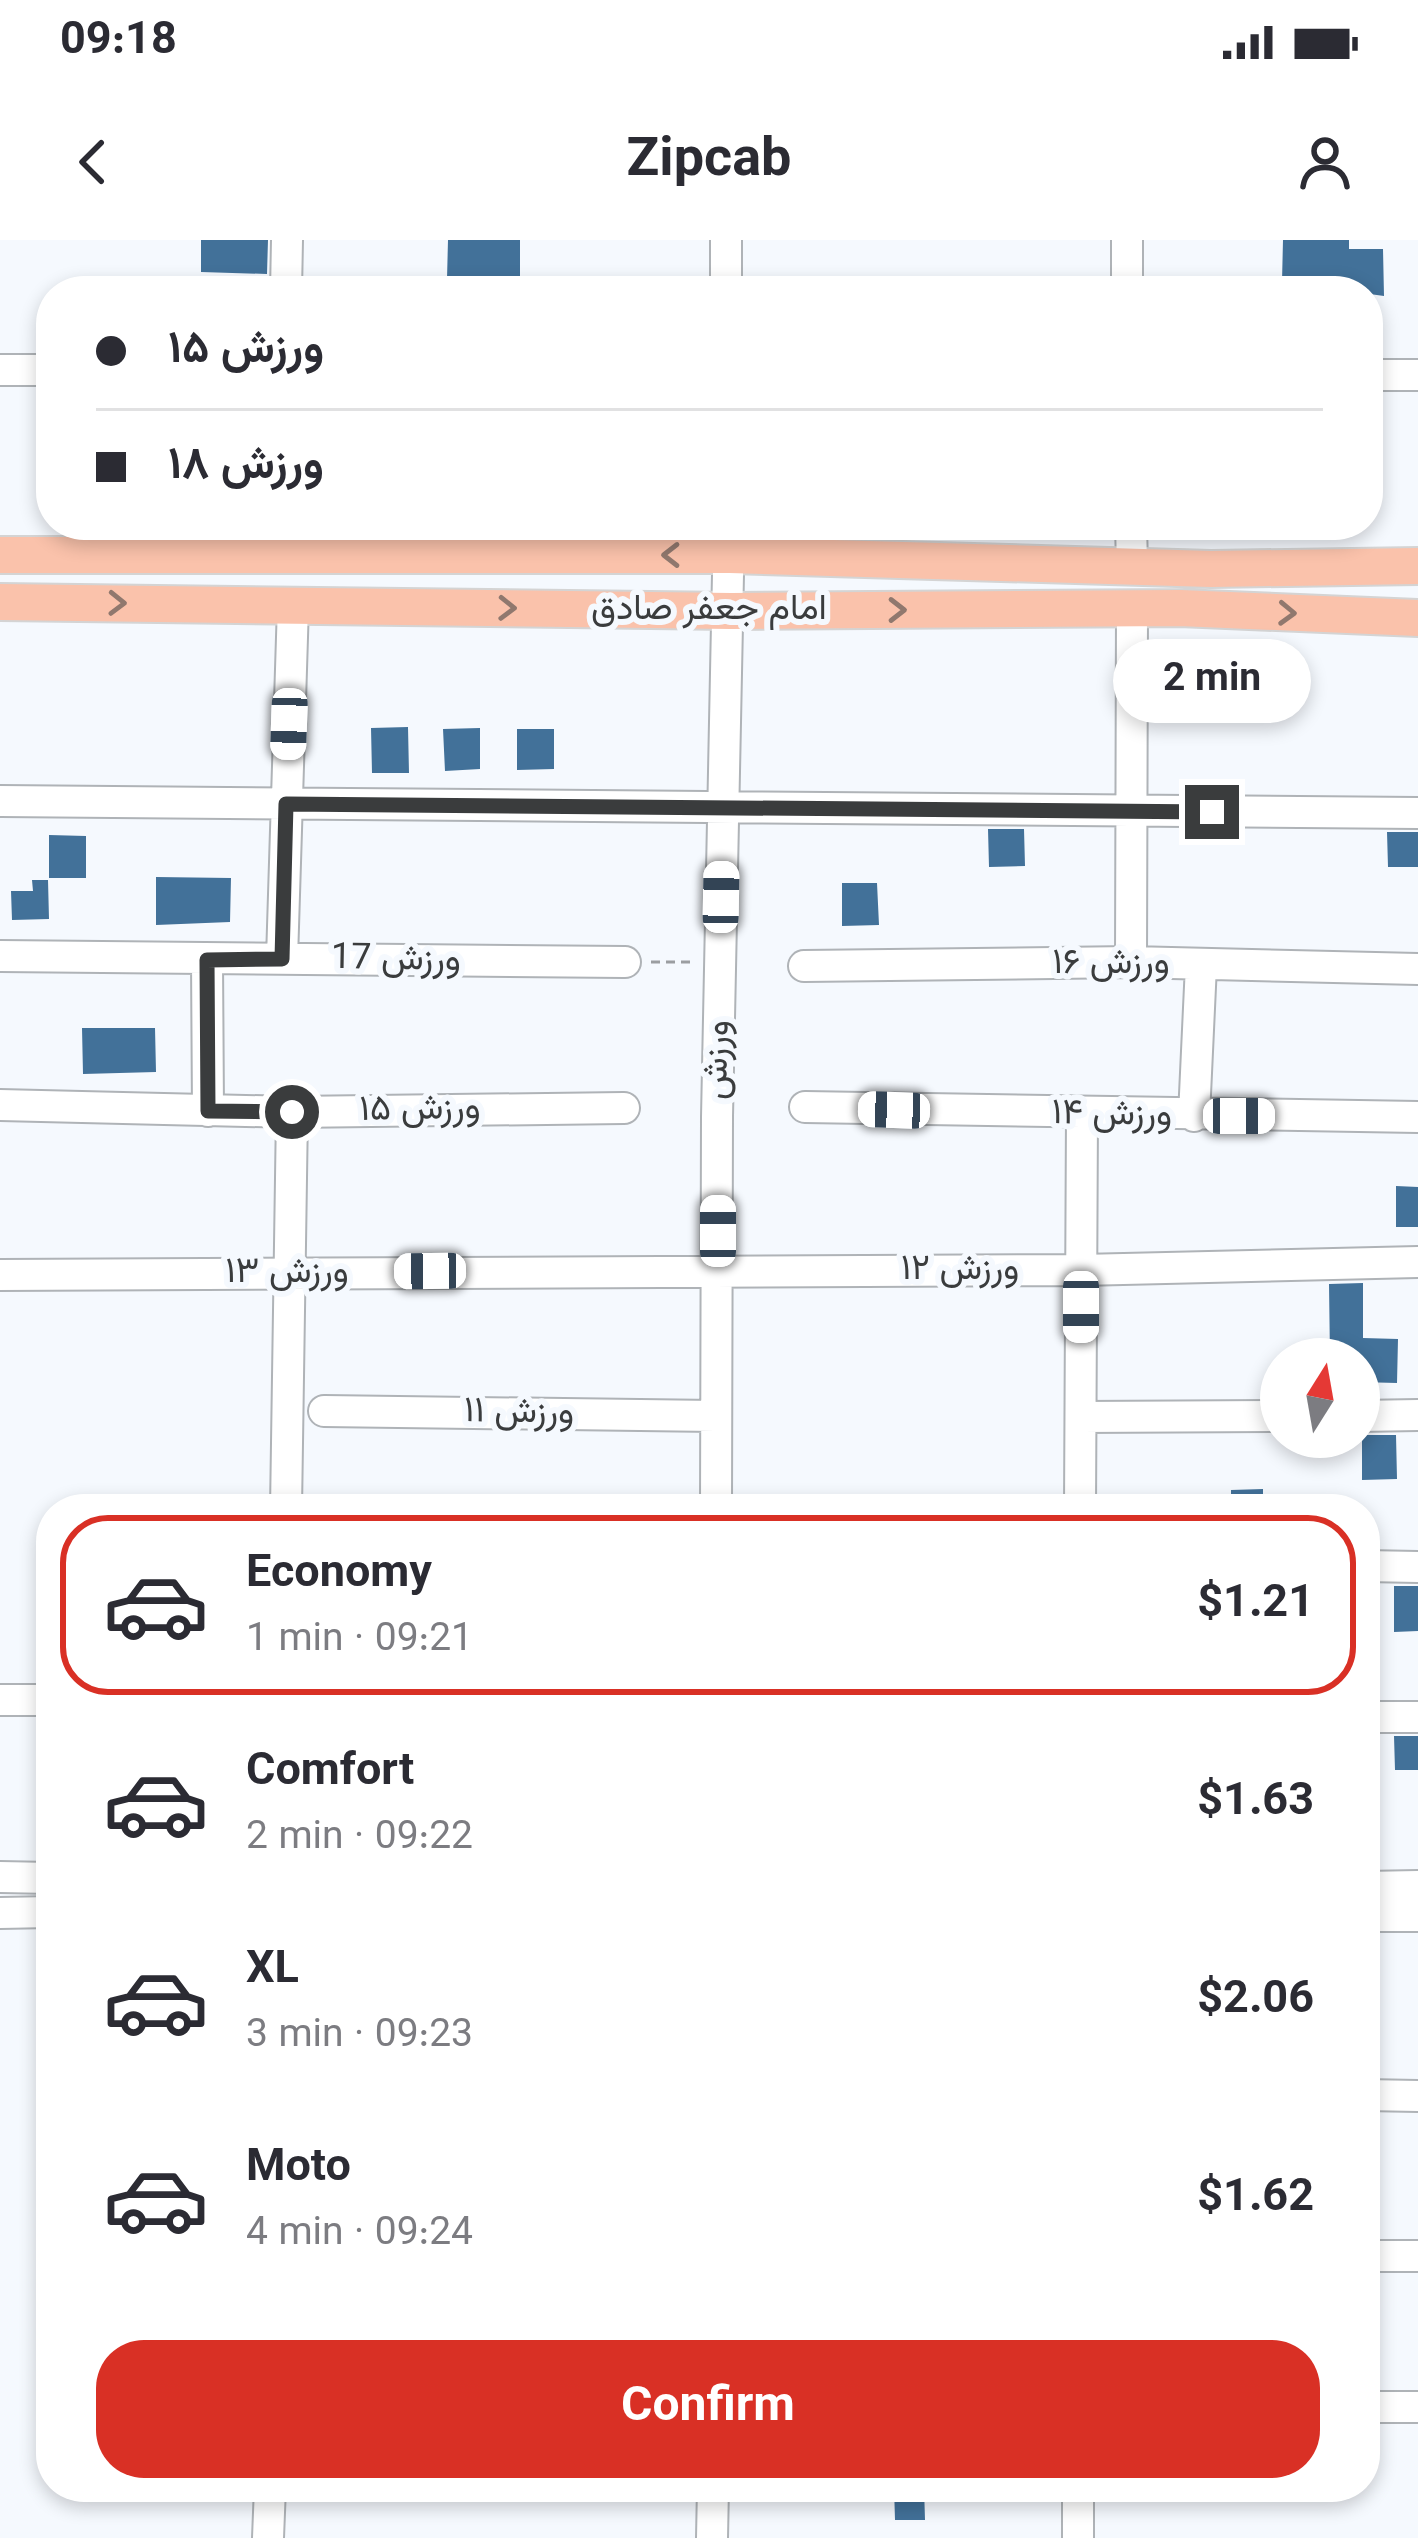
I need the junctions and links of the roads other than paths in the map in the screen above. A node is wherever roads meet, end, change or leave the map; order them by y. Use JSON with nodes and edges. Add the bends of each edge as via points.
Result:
{"nodes":[{"id":1,"x":286,"y":240,"type":"edge"},
{"id":2,"x":726,"y":240,"type":"edge"},
{"id":3,"x":1127,"y":240,"type":"edge"},
{"id":4,"x":286,"y":276,"type":"edge"},
{"id":5,"x":726,"y":276,"type":"edge"},
{"id":6,"x":1127,"y":276,"type":"edge"},
{"id":7,"x":0,"y":370,"type":"edge"},
{"id":8,"x":36,"y":370,"type":"edge"},
{"id":9,"x":1383,"y":375,"type":"edge"},
{"id":10,"x":1418,"y":375,"type":"edge"},
{"id":11,"x":284,"y":540,"type":"edge"},
{"id":12,"x":730,"y":540,"type":"edge"},
{"id":13,"x":1131,"y":540,"type":"edge"},
{"id":14,"x":0,"y":555,"type":"edge"},
{"id":15,"x":1078,"y":565,"type":"junction"},
{"id":16,"x":1132,"y":565,"type":"junction"},
{"id":17,"x":1418,"y":566,"type":"edge"},
{"id":18,"x":1211,"y":568,"type":"junction"},
{"id":19,"x":0,"y":602,"type":"edge"},
{"id":20,"x":293,"y":605,"type":"junction"},
{"id":21,"x":1180,"y":608,"type":"junction"},
{"id":22,"x":1046,"y":609,"type":"junction"},
{"id":23,"x":731,"y":611,"type":"junction"},
{"id":24,"x":1132,"y":611,"type":"junction"},
{"id":25,"x":1418,"y":618,"type":"edge"},
{"id":26,"x":0,"y":802,"type":"edge"},
{"id":27,"x":286,"y":804,"type":"junction"},
{"id":28,"x":1130,"y":811,"type":"junction"},
{"id":29,"x":724,"y":812,"type":"junction"},
{"id":30,"x":1418,"y":814,"type":"edge"},
{"id":31,"x":0,"y":956,"type":"edge"},
{"id":32,"x":282,"y":959,"type":"junction"},
{"id":33,"x":207,"y":960,"type":"junction"},
{"id":34,"x":626,"y":962,"type":"road end"},
{"id":35,"x":1131,"y":962,"type":"junction"},
{"id":36,"x":1201,"y":964,"type":"junction"},
{"id":37,"x":805,"y":965,"type":"dead end"},
{"id":38,"x":1418,"y":970,"type":"edge"},
{"id":39,"x":0,"y":1105,"type":"edge"},
{"id":40,"x":806,"y":1107,"type":"dead end"},
{"id":41,"x":624,"y":1108,"type":"dead end"},
{"id":42,"x":208,"y":1111,"type":"junction"},
{"id":43,"x":292,"y":1112,"type":"junction"},
{"id":44,"x":1082,"y":1114,"type":"junction"},
{"id":45,"x":1194,"y":1116,"type":"junction"},
{"id":46,"x":1418,"y":1117,"type":"edge"},
{"id":47,"x":1418,"y":1262,"type":"edge"},
{"id":48,"x":718,"y":1269,"type":"junction"},
{"id":49,"x":1082,"y":1270,"type":"junction"},
{"id":50,"x":287,"y":1273,"type":"junction"},
{"id":51,"x":0,"y":1275,"type":"edge"},
{"id":52,"x":324,"y":1411,"type":"dead end"},
{"id":53,"x":1418,"y":1415,"type":"edge"},
{"id":54,"x":715,"y":1416,"type":"junction"},
{"id":55,"x":1260,"y":1416,"type":"edge"},
{"id":56,"x":1380,"y":1416,"type":"edge"},
{"id":57,"x":1081,"y":1417,"type":"junction"},
{"id":58,"x":286,"y":1494,"type":"edge"},
{"id":59,"x":716,"y":1494,"type":"edge"},
{"id":60,"x":1080,"y":1494,"type":"edge"},
{"id":61,"x":1380,"y":1566,"type":"edge"},
{"id":62,"x":1418,"y":1567,"type":"edge"},
{"id":63,"x":0,"y":1700,"type":"edge"},
{"id":64,"x":36,"y":1700,"type":"edge"},
{"id":65,"x":1380,"y":1717,"type":"edge"},
{"id":66,"x":1418,"y":1717,"type":"edge"},
{"id":67,"x":0,"y":1877,"type":"edge"},
{"id":68,"x":36,"y":1878,"type":"edge"},
{"id":69,"x":1418,"y":1886,"type":"edge"},
{"id":70,"x":1380,"y":1887,"type":"edge"},
{"id":71,"x":0,"y":1912,"type":"edge"},
{"id":72,"x":36,"y":1912,"type":"edge"},
{"id":73,"x":1380,"y":1916,"type":"edge"},
{"id":74,"x":1418,"y":1916,"type":"edge"},
{"id":75,"x":1380,"y":2095,"type":"edge"},
{"id":76,"x":1418,"y":2096,"type":"edge"},
{"id":77,"x":1380,"y":2255,"type":"edge"},
{"id":78,"x":1418,"y":2256,"type":"edge"},
{"id":79,"x":1380,"y":2407,"type":"edge"},
{"id":80,"x":1418,"y":2407,"type":"edge"},
{"id":81,"x":269,"y":2502,"type":"edge"},
{"id":82,"x":713,"y":2502,"type":"edge"},
{"id":83,"x":1078,"y":2502,"type":"edge"},
{"id":84,"x":268,"y":2538,"type":"edge"},
{"id":85,"x":712,"y":2538,"type":"edge"},
{"id":86,"x":1078,"y":2538,"type":"edge"}],
"edges":[{"from":1,"to":4,"type":"street"},
{"from":2,"to":5,"type":"street"},
{"from":3,"to":6,"type":"street"},
{"from":7,"to":8,"type":"street"},
{"from":9,"to":10,"type":"street"},
{"from":12,"to":11,"type":"main road","name":"امام جعفر صادق","one_way":true},
{"from":11,"to":14,"type":"main road","name":"امام جعفر صادق"},
{"from":12,"to":15,"type":"main road","name":"امام جعفر صادق"},
{"from":12,"to":23,"type":"street","name":"ورزش"},
{"from":13,"to":16,"type":"street"},
{"from":15,"to":16,"type":"main road","name":"امام جعفر صادق"},
{"from":15,"to":22,"type":"main road","via":[[1104,577],[1103,594]]},
{"from":16,"to":18,"type":"main road","name":"امام جعفر صادق"},
{"from":17,"to":18,"type":"main road","name":"امام جعفر صادق"},
{"from":18,"to":21,"type":"main road","via":[[1157,586],[1156,600]]},
{"from":19,"to":20,"type":"main road","name":"امام جعفر صادق","one_way":true},
{"from":20,"to":23,"type":"main road","name":"امام جعفر صادق","one_way":true},
{"from":20,"to":27,"type":"street"},
{"from":21,"to":24,"type":"main road","name":"امام جعفر صادق"},
{"from":21,"to":25,"type":"main road","name":"امام جعفر صادق","one_way":true},
{"from":23,"to":22,"type":"main road","name":"امام جعفر صادق","one_way":true},
{"from":22,"to":24,"type":"main road","name":"امام جعفر صادق"},
{"from":23,"to":29,"type":"street","name":"ورزش"},
{"from":24,"to":28,"type":"street"},
{"from":26,"to":27,"type":"street"},
{"from":27,"to":29,"type":"street"},
{"from":27,"to":32,"type":"street"},
{"from":28,"to":29,"type":"street"},
{"from":28,"to":30,"type":"street"},
{"from":28,"to":35,"type":"street"},
{"from":29,"to":48,"type":"street","name":"ورزش"},
{"from":31,"to":33,"type":"street","name":"ورزش 17"},
{"from":32,"to":33,"type":"street","name":"ورزش 17"},
{"from":32,"to":34,"type":"street","name":"ورزش 17"},
{"from":33,"to":42,"type":"street"},
{"from":35,"to":36,"type":"street","name":"ورزش ۱۶"},
{"from":35,"to":37,"type":"street","name":"ورزش ۱۶"},
{"from":36,"to":38,"type":"street","name":"ورزش ۱۶"},
{"from":36,"to":45,"type":"street"},
{"from":39,"to":42,"type":"street","name":"ورزش ۱۵"},
{"from":40,"to":44,"type":"street","name":"ورزش ۱۴"},
{"from":41,"to":43,"type":"street","name":"ورزش ۱۵"},
{"from":42,"to":43,"type":"street","name":"ورزش ۱۵"},
{"from":43,"to":50,"type":"street"},
{"from":44,"to":45,"type":"street","name":"ورزش ۱۴"},
{"from":44,"to":49,"type":"street"},
{"from":45,"to":46,"type":"street","name":"ورزش ۱۴"},
{"from":47,"to":49,"type":"street","name":"ورزش ۱۲"},
{"from":48,"to":49,"type":"street","name":"ورزش ۱۲"},
{"from":48,"to":50,"type":"street","name":"ورزش ۱۳"},
{"from":48,"to":54,"type":"street","name":"ورزش"},
{"from":49,"to":57,"type":"street"},
{"from":50,"to":51,"type":"street","name":"ورزش ۱۳"},
{"from":50,"to":58,"type":"street"},
{"from":52,"to":54,"type":"street","name":"ورزش ۱۱"},
{"from":53,"to":56,"type":"street"},
{"from":54,"to":59,"type":"street","name":"ورزش"},
{"from":55,"to":57,"type":"street"},
{"from":57,"to":60,"type":"street"},
{"from":61,"to":62,"type":"street"},
{"from":63,"to":64,"type":"street"},
{"from":65,"to":66,"type":"street"},
{"from":67,"to":68,"type":"street"},
{"from":69,"to":70,"type":"street"},
{"from":71,"to":72,"type":"street"},
{"from":73,"to":74,"type":"street"},
{"from":75,"to":76,"type":"street"},
{"from":77,"to":78,"type":"street"},
{"from":79,"to":80,"type":"street"},
{"from":81,"to":84,"type":"street"},
{"from":82,"to":85,"type":"street"},
{"from":83,"to":86,"type":"street"}]}
